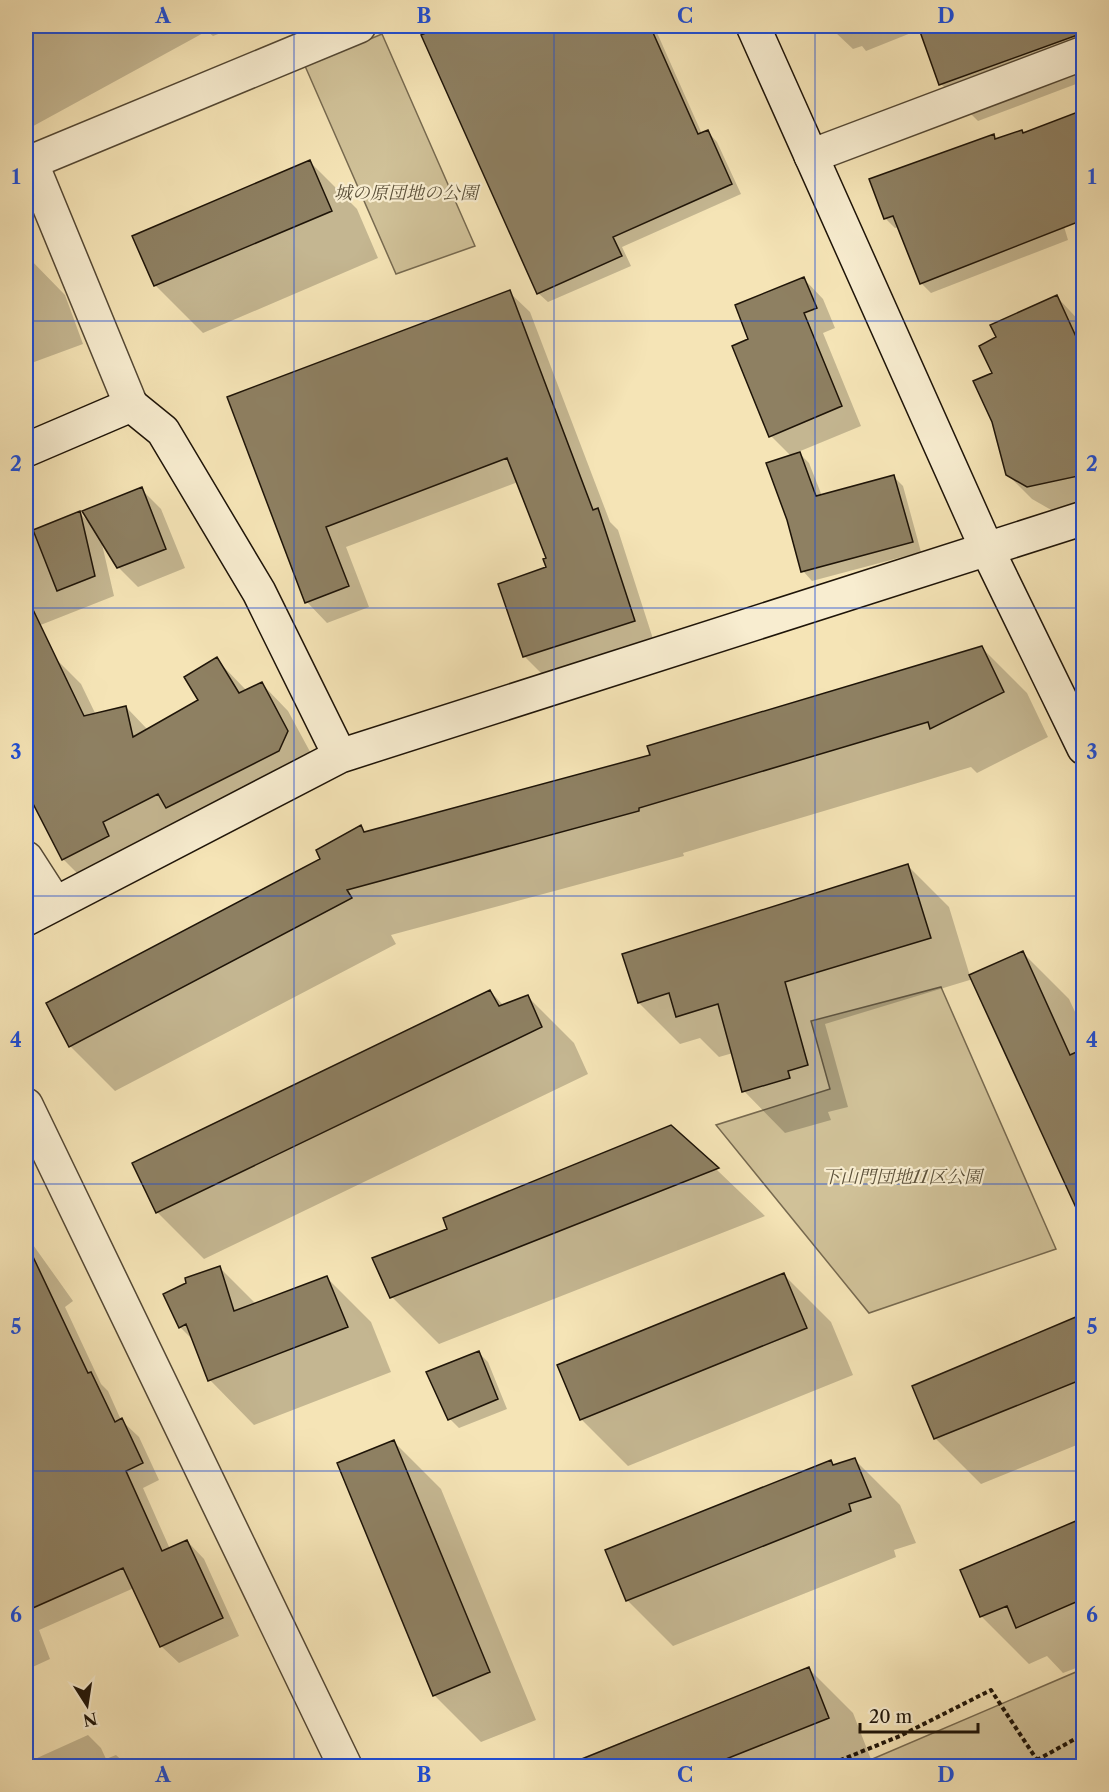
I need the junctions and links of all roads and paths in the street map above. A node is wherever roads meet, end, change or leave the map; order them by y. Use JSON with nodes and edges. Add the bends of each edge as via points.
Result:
{"nodes":[{"id":1,"x":358,"y":26,"type":"edge"},
{"id":2,"x":753,"y":26,"type":"edge"},
{"id":3,"x":1083,"y":53,"type":"edge"},
{"id":4,"x":812,"y":156,"type":"junction"},
{"id":5,"x":131,"y":405,"type":"junction"},
{"id":6,"x":26,"y":450,"type":"edge"},
{"id":7,"x":1083,"y":518,"type":"edge"},
{"id":8,"x":986,"y":547,"type":"junction"},
{"id":9,"x":1083,"y":748,"type":"edge"},
{"id":10,"x":340,"y":756,"type":"junction"},
{"id":11,"x":26,"y":858,"type":"edge"},
{"id":12,"x":56,"y":903,"type":"junction"},
{"id":13,"x":26,"y":919,"type":"edge"},
{"id":14,"x":26,"y":1105,"type":"edge"},
{"id":15,"x":1083,"y":1734,"type":"edge"},
{"id":16,"x":1037,"y":1760,"type":"junction"},
{"id":17,"x":345,"y":1767,"type":"edge"},
{"id":18,"x":826,"y":1767,"type":"edge"},
{"id":19,"x":1032,"y":1767,"type":"edge"}],
"edges":[{"from":1,"to":5,"type":"street","via":[[31,162]]},
{"from":2,"to":4,"type":"street"},
{"from":3,"to":4,"type":"street"},
{"from":4,"to":8,"type":"street"},
{"from":5,"to":6,"type":"street"},
{"from":5,"to":10,"type":"street","via":[[163,431],[187,471],[259,592]]},
{"from":7,"to":8,"type":"street"},
{"from":8,"to":9,"type":"street"},
{"from":8,"to":10,"type":"street"},
{"from":10,"to":12,"type":"street"},
{"from":11,"to":12,"type":"street"},
{"from":12,"to":13,"type":"street"},
{"from":14,"to":17,"type":"street"},
{"from":15,"to":16,"type":"path"},
{"from":16,"to":18,"type":"path","via":[[991,1690],[900,1736]]},
{"from":16,"to":19,"type":"path"}]}
